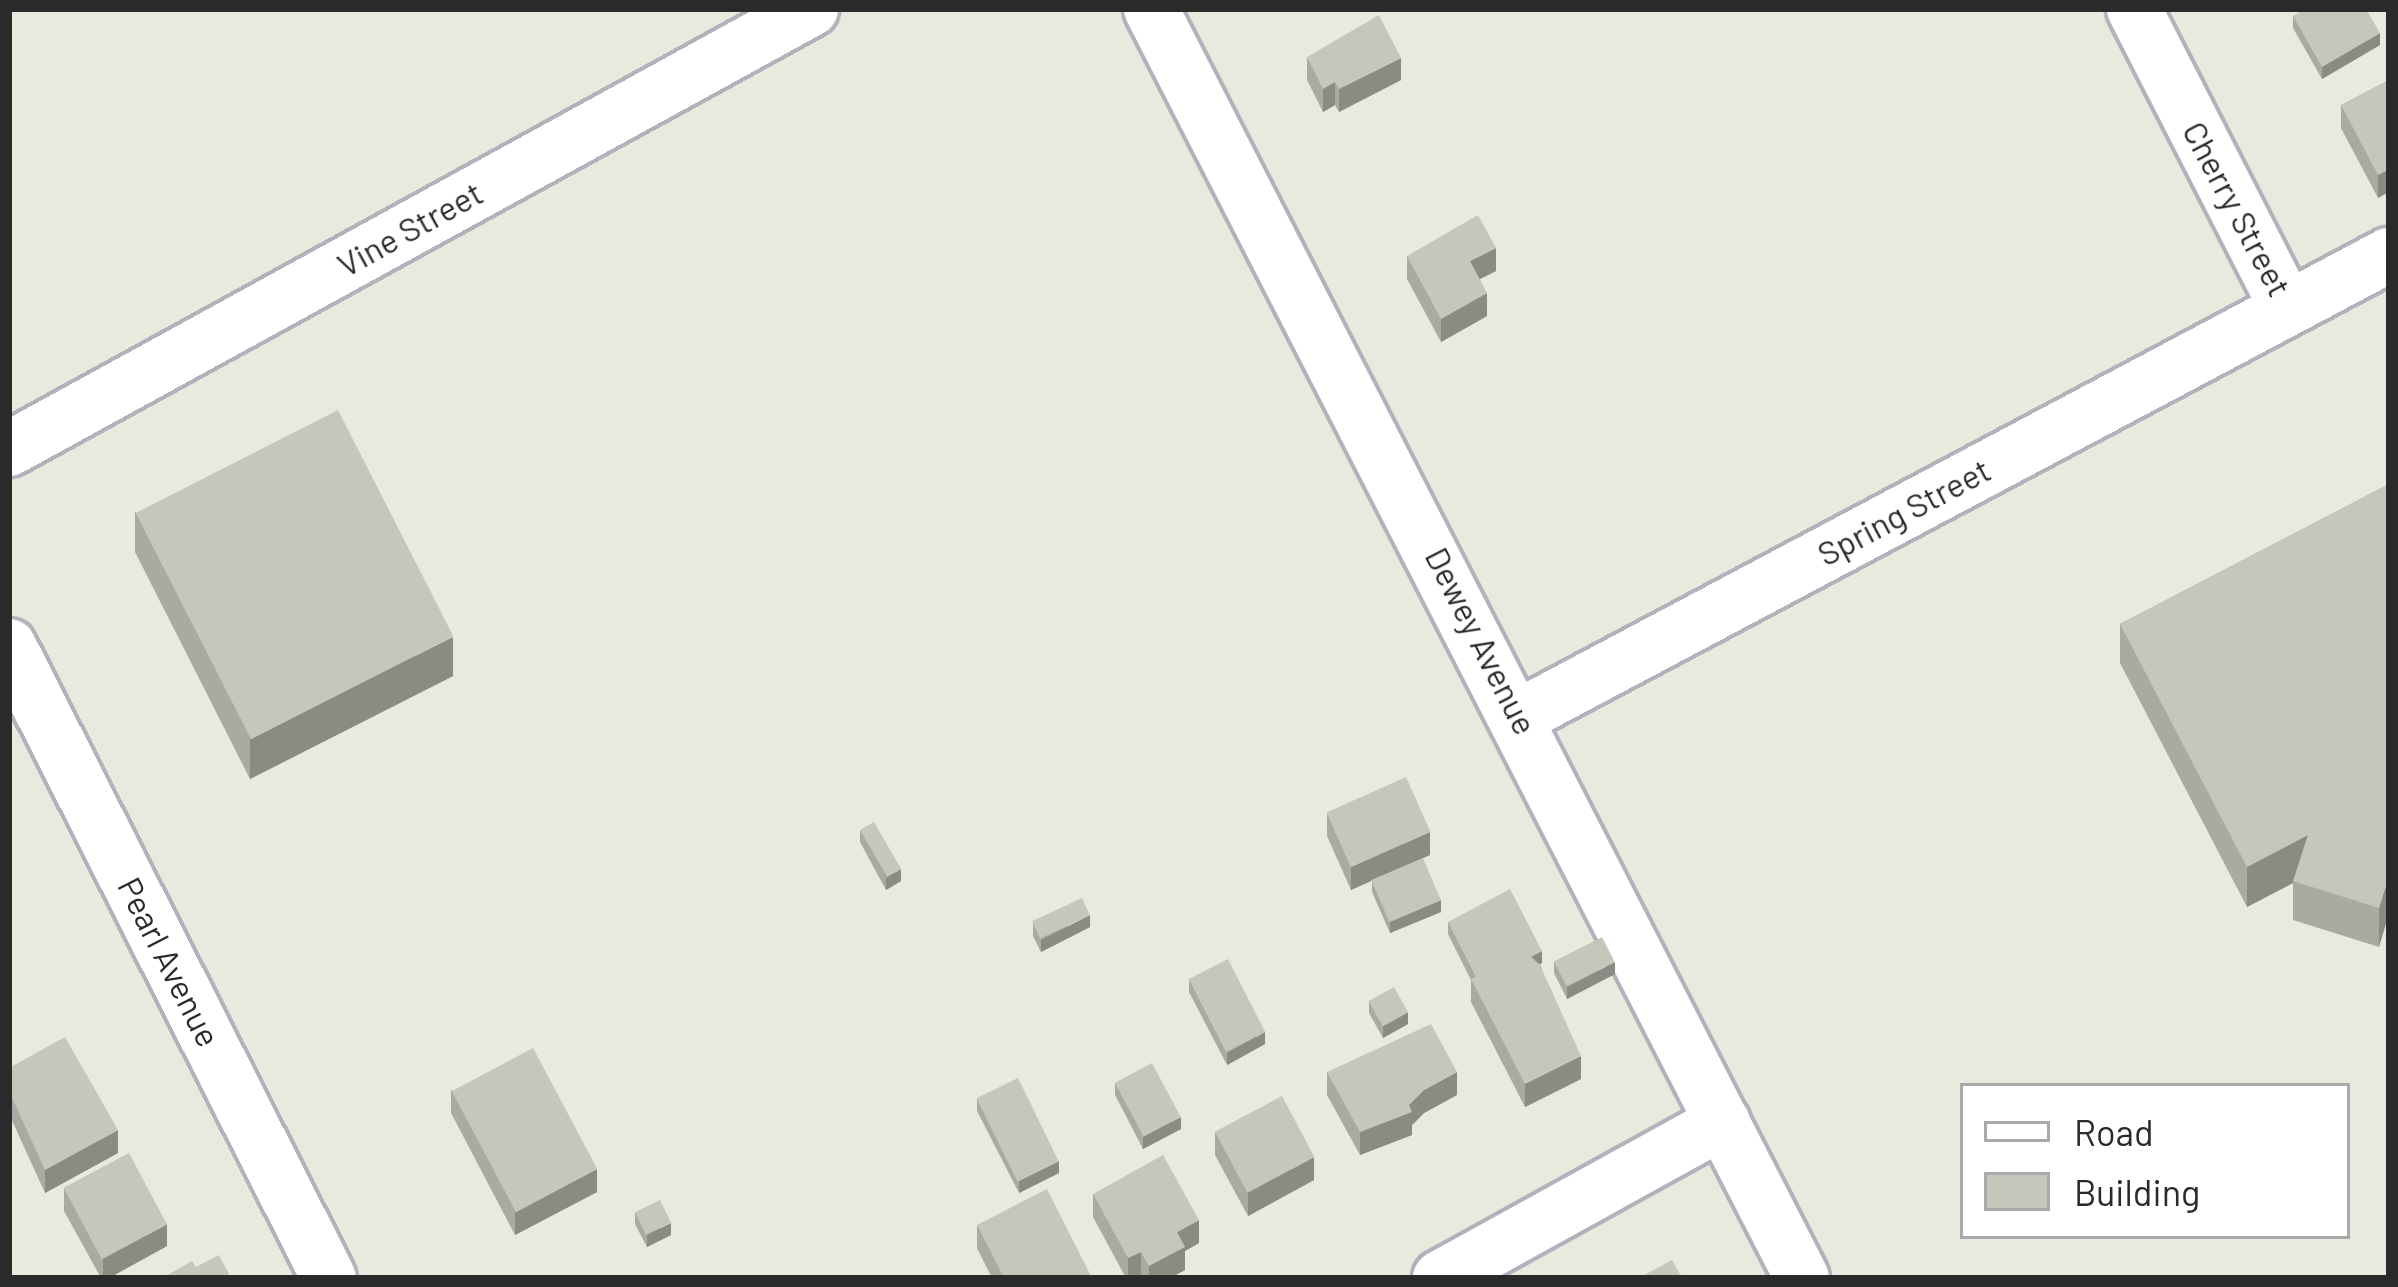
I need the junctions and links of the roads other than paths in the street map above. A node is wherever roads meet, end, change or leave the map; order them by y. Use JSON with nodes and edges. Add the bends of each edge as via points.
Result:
{"nodes":[{"id":1,"x":811,"y":9,"type":"edge"},
{"id":2,"x":1151,"y":9,"type":"edge"},
{"id":3,"x":2134,"y":9,"type":"edge"},
{"id":4,"x":2389,"y":255,"type":"edge"},
{"id":5,"x":2287,"y":308,"type":"junction"},
{"id":6,"x":9,"y":449,"type":"edge"},
{"id":7,"x":9,"y":646,"type":"edge"},
{"id":8,"x":1520,"y":716,"type":"junction"},
{"id":9,"x":1723,"y":1122,"type":"junction"},
{"id":10,"x":329,"y":1278,"type":"edge"},
{"id":11,"x":1440,"y":1278,"type":"edge"},
{"id":12,"x":1802,"y":1278,"type":"edge"}],
"edges":[{"from":1,"to":6,"type":"street","name":"Vine Street"},
{"from":2,"to":8,"type":"street","name":"Dewey Avenue"},
{"from":3,"to":5,"type":"street","name":"Cherry Street"},
{"from":4,"to":5,"type":"street","name":"Cherry Street"},
{"from":5,"to":8,"type":"street","name":"Spring Street"},
{"from":7,"to":10,"type":"street","name":"Pearl Avenue"},
{"from":8,"to":9,"type":"street","name":"Dewey Avenue"},
{"from":9,"to":11,"type":"street"},
{"from":9,"to":12,"type":"street","name":"Dewey Avenue"}]}
